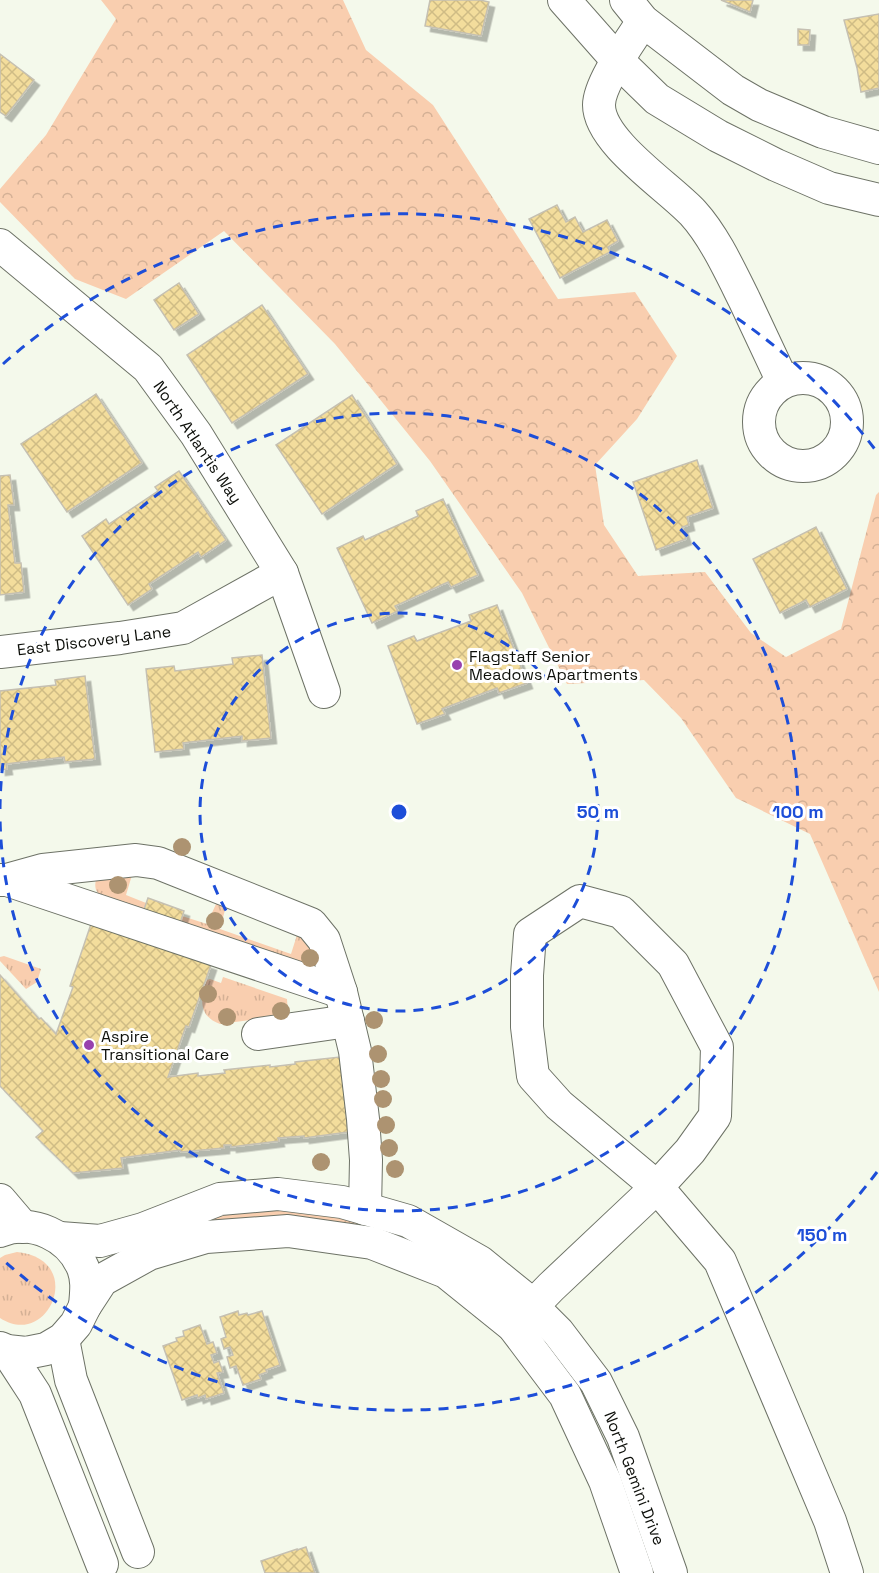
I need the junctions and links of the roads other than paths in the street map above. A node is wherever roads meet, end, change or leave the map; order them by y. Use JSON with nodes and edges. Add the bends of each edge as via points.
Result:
{"nodes":[{"id":1,"x":564,"y":0,"type":"edge"},
{"id":2,"x":634,"y":10,"type":"edge"},
{"id":3,"x":617,"y":60,"type":"junction"},
{"id":4,"x":879,"y":148,"type":"edge"},
{"id":5,"x":879,"y":200,"type":"edge"},
{"id":6,"x":0,"y":245,"type":"edge"},
{"id":7,"x":783,"y":382,"type":"dead end"},
{"id":8,"x":282,"y":573,"type":"junction"},
{"id":9,"x":0,"y":652,"type":"edge"},
{"id":10,"x":324,"y":692,"type":"dead end"},
{"id":11,"x":4,"y":880,"type":"edge"},
{"id":12,"x":341,"y":992,"type":"junction"},
{"id":13,"x":348,"y":1021,"type":"junction"},
{"id":14,"x":258,"y":1034,"type":"dead end"},
{"id":15,"x":657,"y":1187,"type":"junction"},
{"id":16,"x":0,"y":1200,"type":"edge"},
{"id":17,"x":365,"y":1209,"type":"junction"},
{"id":18,"x":12,"y":1229,"type":"edge"},
{"id":19,"x":60,"y":1238,"type":"junction"},
{"id":20,"x":85,"y":1306,"type":"junction"},
{"id":21,"x":523,"y":1316,"type":"junction"},
{"id":22,"x":63,"y":1339,"type":"junction"},
{"id":23,"x":3,"y":1349,"type":"edge"},
{"id":24,"x":138,"y":1552,"type":"dead end"},
{"id":25,"x":102,"y":1564,"type":"dead end"},
{"id":26,"x":637,"y":1573,"type":"edge"},
{"id":27,"x":671,"y":1573,"type":"edge"},
{"id":28,"x":847,"y":1573,"type":"edge"}],
"edges":[{"from":1,"to":3,"type":"street"},
{"from":2,"to":3,"type":"street"},
{"from":2,"to":4,"type":"street","via":[[733,90],[759,105],[824,132]]},
{"from":3,"to":5,"type":"street","via":[[657,99],[718,136],[829,188]]},
{"from":3,"to":7,"type":"street","via":[[599,105],[607,127],[616,143],[674,194],[716,245]]},
{"from":6,"to":8,"type":"street","name":"North Atlantis Way","via":[[148,368],[196,434]]},
{"from":8,"to":9,"type":"street","name":"East Discovery Lane","via":[[183,628]]},
{"from":8,"to":10,"type":"street","name":"North Atlantis Way"},
{"from":11,"to":12,"type":"street"},
{"from":11,"to":12,"type":"street","via":[[43,870],[136,860],[158,863],[311,924],[324,940]]},
{"from":12,"to":13,"type":"street"},
{"from":13,"to":14,"type":"street"},
{"from":13,"to":17,"type":"street","via":[[363,1119]]},
{"from":15,"to":15,"type":"street","via":[[559,1105],[533,1076],[527,1027],[530,934],[580,901],[621,912],[674,964],[717,1047],[715,1116]]},
{"from":15,"to":21,"type":"street"},
{"from":15,"to":28,"type":"street","via":[[720,1262],[830,1521]]},
{"from":16,"to":18,"type":"street"},
{"from":17,"to":19,"type":"street","name":"North Gemini Drive","via":[[278,1194],[220,1199],[100,1241]]},
{"from":17,"to":21,"type":"street","name":"North Gemini Drive","via":[[408,1221],[480,1262],[522,1296]]},
{"from":18,"to":19,"type":"street","name":"North Gemini Drive","via":[[49,1232]]},
{"from":19,"to":20,"type":"street","via":[[83,1268]]},
{"from":20,"to":21,"type":"street","name":"North Gemini Drive","via":[[102,1280],[149,1254],[206,1237],[288,1231],[372,1243],[446,1272]]},
{"from":20,"to":22,"type":"street","name":"North Gemini Drive"},
{"from":21,"to":26,"type":"street","name":"North Gemini Drive","via":[[604,1481]]},
{"from":21,"to":27,"type":"street","name":"North Gemini Drive","via":[[558,1332],[596,1382],[622,1437]]},
{"from":22,"to":23,"type":"street","via":[[46,1349],[26,1353]]},
{"from":22,"to":24,"type":"street","via":[[71,1380]]},
{"from":23,"to":25,"type":"street","via":[[35,1394]]}]}
